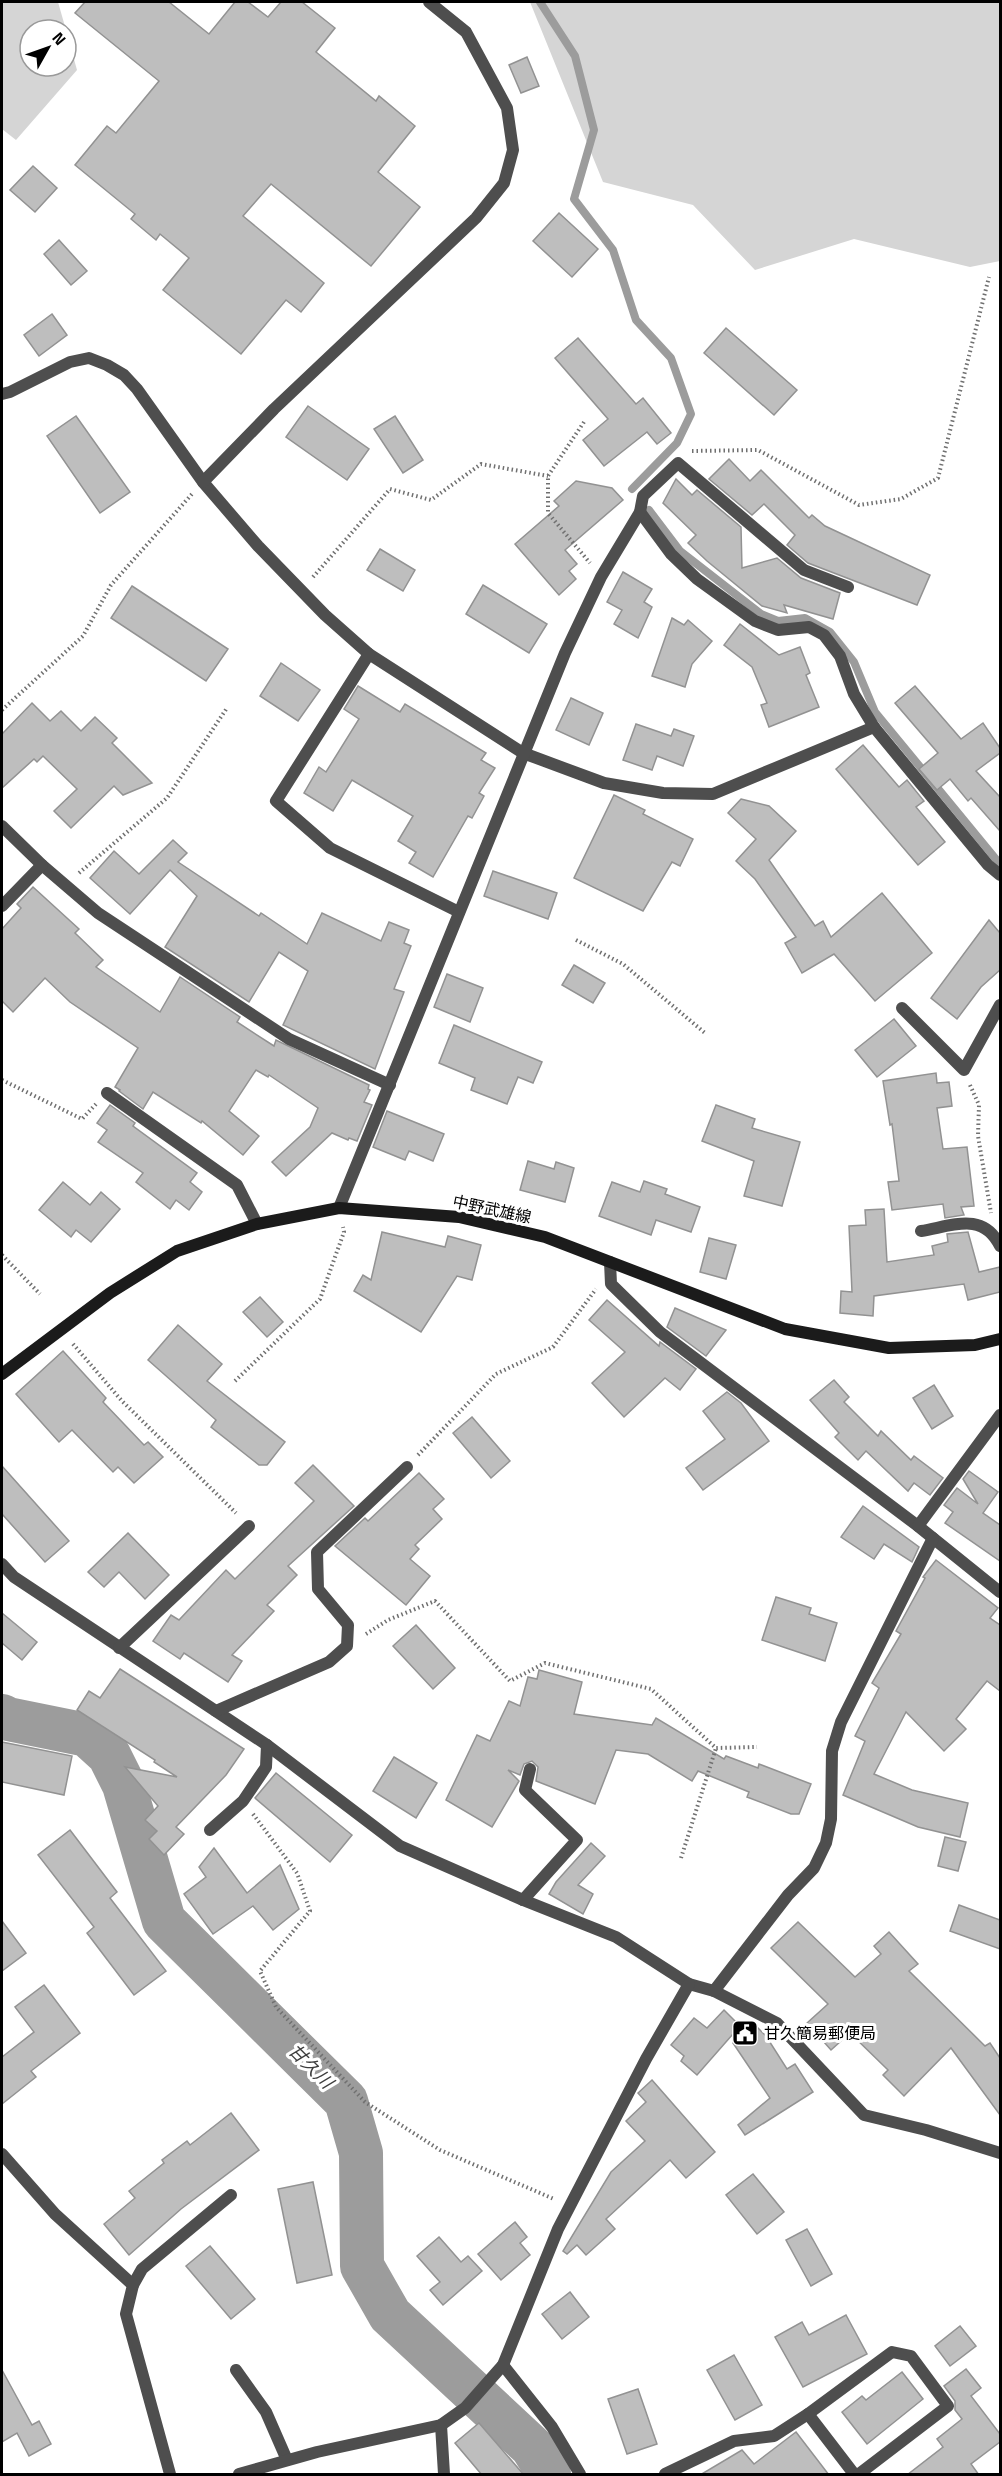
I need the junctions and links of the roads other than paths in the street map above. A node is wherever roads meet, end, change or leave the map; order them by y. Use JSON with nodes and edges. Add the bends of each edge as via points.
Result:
{"nodes":[{"id":1,"x":429,"y":2,"type":"edge"},
{"id":2,"x":2,"y":394,"type":"edge"},
{"id":3,"x":203,"y":482,"type":"junction"},
{"id":4,"x":640,"y":512,"type":"junction"},
{"id":5,"x":848,"y":587,"type":"dead end"},
{"id":6,"x":369,"y":654,"type":"junction"},
{"id":7,"x":874,"y":728,"type":"junction"},
{"id":8,"x":523,"y":753,"type":"junction"},
{"id":9,"x":2,"y":826,"type":"edge"},
{"id":10,"x":42,"y":866,"type":"junction"},
{"id":11,"x":1000,"y":874,"type":"edge"},
{"id":12,"x":2,"y":906,"type":"edge"},
{"id":13,"x":459,"y":912,"type":"junction"},
{"id":14,"x":1000,"y":1005,"type":"edge"},
{"id":15,"x":902,"y":1008,"type":"dead end"},
{"id":16,"x":390,"y":1084,"type":"junction"},
{"id":17,"x":107,"y":1093,"type":"road end"},
{"id":18,"x":339,"y":1208,"type":"junction"},
{"id":19,"x":257,"y":1224,"type":"junction"},
{"id":20,"x":921,"y":1231,"type":"dead end"},
{"id":21,"x":1000,"y":1246,"type":"edge"},
{"id":22,"x":610,"y":1262,"type":"junction"},
{"id":23,"x":1000,"y":1338,"type":"edge"},
{"id":24,"x":2,"y":1374,"type":"edge"},
{"id":25,"x":1000,"y":1415,"type":"edge"},
{"id":26,"x":406,"y":1467,"type":"road end"},
{"id":27,"x":249,"y":1526,"type":"road end"},
{"id":28,"x":918,"y":1526,"type":"junction"},
{"id":29,"x":933,"y":1538,"type":"junction"},
{"id":30,"x":2,"y":1564,"type":"edge"},
{"id":31,"x":1000,"y":1592,"type":"edge"},
{"id":32,"x":119,"y":1648,"type":"junction"},
{"id":33,"x":216,"y":1711,"type":"junction"},
{"id":34,"x":267,"y":1745,"type":"junction"},
{"id":35,"x":530,"y":1769,"type":"dead end"},
{"id":36,"x":210,"y":1830,"type":"dead end"},
{"id":37,"x":523,"y":1900,"type":"junction"},
{"id":38,"x":689,"y":1984,"type":"junction"},
{"id":39,"x":714,"y":1991,"type":"junction"},
{"id":40,"x":1000,"y":2152,"type":"edge"},
{"id":41,"x":2,"y":2154,"type":"edge"},
{"id":42,"x":231,"y":2195,"type":"dead end"},
{"id":43,"x":133,"y":2285,"type":"junction"},
{"id":44,"x":503,"y":2365,"type":"junction"},
{"id":45,"x":236,"y":2370,"type":"dead end"},
{"id":46,"x":808,"y":2414,"type":"junction"},
{"id":47,"x":441,"y":2425,"type":"junction"},
{"id":48,"x":287,"y":2460,"type":"junction"},
{"id":49,"x":170,"y":2475,"type":"edge"},
{"id":50,"x":239,"y":2475,"type":"edge"},
{"id":51,"x":444,"y":2475,"type":"edge"},
{"id":52,"x":580,"y":2475,"type":"edge"},
{"id":53,"x":665,"y":2475,"type":"edge"},
{"id":54,"x":857,"y":2475,"type":"edge"}],
"edges":[{"from":1,"to":3,"type":"street","via":[[466,32],[507,108],[513,150],[504,183],[476,218],[274,409]]},
{"from":2,"to":3,"type":"street","via":[[70,362],[89,358],[107,364],[137,389]]},
{"from":3,"to":6,"type":"street","via":[[301,591]]},
{"from":4,"to":5,"type":"street","via":[[643,496],[678,463],[804,570]]},
{"from":4,"to":7,"type":"street","via":[[671,554],[697,579],[755,621],[778,630],[809,627],[824,635],[840,656],[854,694]]},
{"from":4,"to":8,"type":"street","via":[[601,577]]},
{"from":6,"to":8,"type":"street"},
{"from":6,"to":13,"type":"street","via":[[276,801],[330,848]]},
{"from":7,"to":8,"type":"street","via":[[712,794],[663,793],[604,783]]},
{"from":7,"to":11,"type":"street","via":[[988,865]]},
{"from":8,"to":13,"type":"street"},
{"from":9,"to":10,"type":"street"},
{"from":10,"to":12,"type":"street"},
{"from":10,"to":16,"type":"street","via":[[98,914],[289,1038]]},
{"from":13,"to":16,"type":"street"},
{"from":14,"to":15,"type":"street","via":[[964,1070]]},
{"from":16,"to":18,"type":"street"},
{"from":17,"to":19,"type":"street","via":[[237,1185]]},
{"from":18,"to":19,"type":"main road","name":"中野武雄線"},
{"from":18,"to":22,"type":"main road","name":"中野武雄線","via":[[459,1217],[545,1237]]},
{"from":19,"to":24,"type":"main road","name":"中野武雄線","via":[[177,1251],[110,1293]]},
{"from":20,"to":21,"type":"street","via":[[972,1222],[995,1234]]},
{"from":22,"to":23,"type":"main road","name":"中野武雄線","via":[[785,1329],[889,1348],[975,1345]]},
{"from":22,"to":28,"type":"street","via":[[611,1284],[660,1332]]},
{"from":25,"to":28,"type":"street"},
{"from":26,"to":33,"type":"street","via":[[317,1552],[318,1589],[348,1625],[347,1646],[329,1662]]},
{"from":27,"to":32,"type":"street"},
{"from":28,"to":29,"type":"street"},
{"from":29,"to":31,"type":"street"},
{"from":29,"to":39,"type":"street","via":[[841,1722],[832,1751],[831,1819],[826,1843],[814,1868],[788,1895]]},
{"from":30,"to":32,"type":"street","via":[[14,1577]]},
{"from":32,"to":33,"type":"street"},
{"from":33,"to":34,"type":"street"},
{"from":34,"to":36,"type":"street","via":[[266,1767],[243,1801]]},
{"from":34,"to":37,"type":"street","via":[[399,1846]]},
{"from":35,"to":37,"type":"street","via":[[525,1790],[577,1840]]},
{"from":37,"to":38,"type":"street","via":[[616,1937]]},
{"from":38,"to":39,"type":"street"},
{"from":38,"to":44,"type":"street","via":[[558,2229]]},
{"from":39,"to":40,"type":"street","via":[[777,2023],[864,2115]]},
{"from":41,"to":43,"type":"street","via":[[55,2214]]},
{"from":42,"to":43,"type":"street","via":[[142,2269]]},
{"from":43,"to":49,"type":"street","via":[[126,2314]]},
{"from":44,"to":47,"type":"street","via":[[465,2408]]},
{"from":44,"to":52,"type":"street","via":[[552,2427]]},
{"from":45,"to":48,"type":"street","via":[[266,2412]]},
{"from":46,"to":53,"type":"street","via":[[774,2436],[734,2441]]},
{"from":46,"to":54,"type":"street"},
{"from":46,"to":54,"type":"street","via":[[892,2352],[911,2356],[948,2406]]},
{"from":47,"to":48,"type":"street"},
{"from":47,"to":51,"type":"street"},
{"from":48,"to":50,"type":"street"}]}
